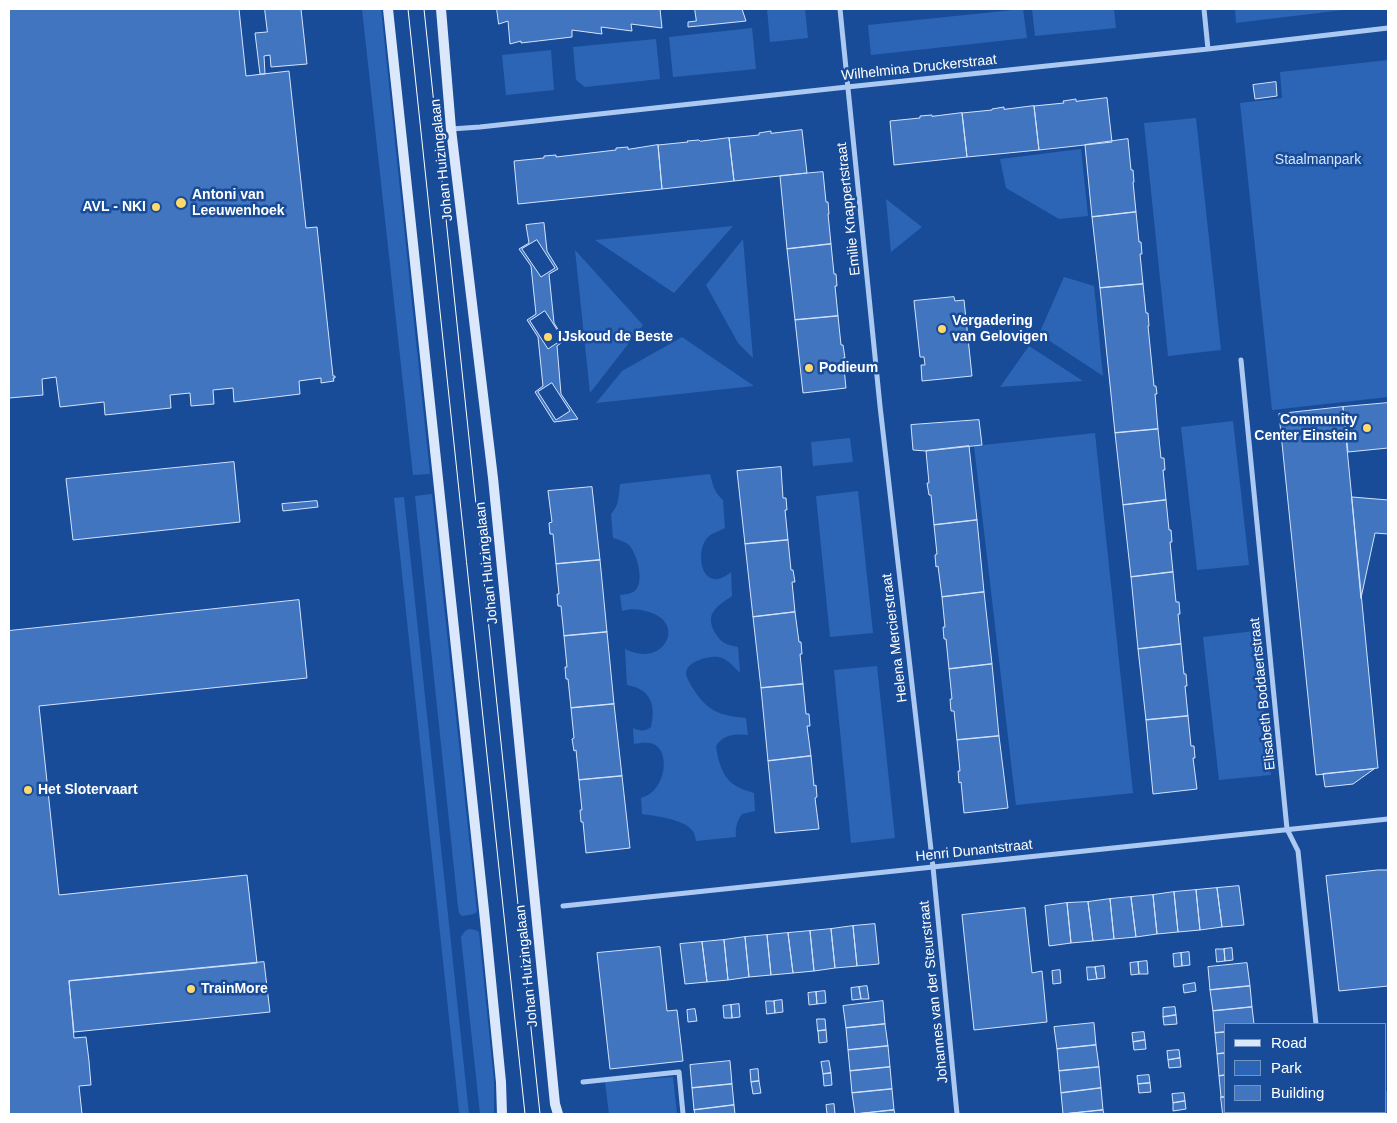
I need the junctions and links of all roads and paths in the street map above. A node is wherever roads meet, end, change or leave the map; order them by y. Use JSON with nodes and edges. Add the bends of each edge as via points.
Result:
{"nodes":[{"id":1,"x":388,"y":9,"type":"edge"},
{"id":2,"x":441,"y":9,"type":"edge"},
{"id":3,"x":840,"y":9,"type":"edge"},
{"id":4,"x":1204,"y":9,"type":"edge"},
{"id":5,"x":1388,"y":28,"type":"edge"},
{"id":6,"x":1208,"y":50,"type":"junction"},
{"id":7,"x":847,"y":87,"type":"junction"},
{"id":8,"x":452,"y":129,"type":"junction"},
{"id":9,"x":1241,"y":360,"type":"dead end"},
{"id":10,"x":880,"y":406,"type":"joint"},
{"id":11,"x":1388,"y":819,"type":"edge"},
{"id":12,"x":1287,"y":829,"type":"junction"},
{"id":13,"x":933,"y":867,"type":"junction"},
{"id":14,"x":563,"y":906,"type":"dead end"},
{"id":15,"x":1316,"y":1023,"type":"edge"},
{"id":16,"x":583,"y":1082,"type":"dead end"},
{"id":17,"x":502,"y":1114,"type":"edge"},
{"id":18,"x":558,"y":1114,"type":"edge"},
{"id":19,"x":683,"y":1114,"type":"edge"},
{"id":20,"x":957,"y":1114,"type":"edge"}],
"edges":[{"from":1,"to":17,"type":"main road","via":[[489,958]]},
{"from":2,"to":8,"type":"main road","name":"Johan Huizingalaan"},
{"from":3,"to":7,"type":"street","name":"Emilie Knappertstraat"},
{"from":4,"to":6,"type":"street"},
{"from":5,"to":6,"type":"street","name":"Wilhelmina Druckerstraat"},
{"from":6,"to":7,"type":"street","name":"Wilhelmina Druckerstraat"},
{"from":7,"to":8,"type":"street","name":"Wilhelmina Druckerstraat"},
{"from":7,"to":10,"type":"street","name":"Emilie Knappertstraat"},
{"from":8,"to":18,"type":"main road","name":"Johan Huizingalaan","via":[[490,454]]},
{"from":9,"to":12,"type":"street","name":"Elisabeth Boddaertstraat"},
{"from":10,"to":13,"type":"street","name":"Helena Mercierstraat"},
{"from":11,"to":12,"type":"street","name":"Henri Dunantstraat"},
{"from":12,"to":13,"type":"street","name":"Henri Dunantstraat"},
{"from":12,"to":15,"type":"street","name":"Elisabeth Boddaertstraat","via":[[1298,851]]},
{"from":13,"to":14,"type":"street","name":"Henri Dunantstraat"},
{"from":13,"to":20,"type":"street","name":"Johannes van der Steurstraat"},
{"from":16,"to":19,"type":"street","via":[[679,1072]]}]}
